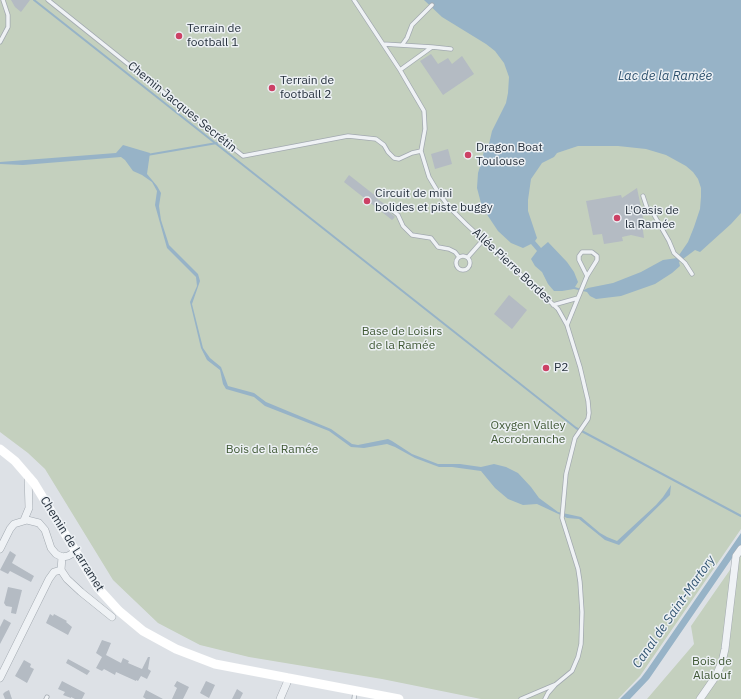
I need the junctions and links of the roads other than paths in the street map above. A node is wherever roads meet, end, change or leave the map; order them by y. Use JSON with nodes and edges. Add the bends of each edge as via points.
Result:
{"nodes":[{"id":1,"x":3,"y":0,"type":"edge"},
{"id":2,"x":48,"y":0,"type":"edge"},
{"id":3,"x":354,"y":0,"type":"edge"},
{"id":4,"x":432,"y":5,"type":"dead end"},
{"id":5,"x":0,"y":42,"type":"edge"},
{"id":6,"x":383,"y":44,"type":"junction"},
{"id":7,"x":402,"y":45,"type":"junction"},
{"id":8,"x":432,"y":47,"type":"junction"},
{"id":9,"x":451,"y":48,"type":"dead end"},
{"id":10,"x":400,"y":70,"type":"junction"},
{"id":11,"x":421,"y":151,"type":"junction"},
{"id":12,"x":643,"y":196,"type":"dead end"},
{"id":13,"x":388,"y":206,"type":"dead end"},
{"id":14,"x":483,"y":240,"type":"junction"},
{"id":15,"x":459,"y":257,"type":"junction"},
{"id":16,"x":468,"y":257,"type":"junction"},
{"id":17,"x":692,"y":274,"type":"dead end"},
{"id":18,"x":586,"y":276,"type":"junction"},
{"id":19,"x":578,"y":298,"type":"junction"},
{"id":20,"x":553,"y":305,"type":"junction"},
{"id":21,"x":567,"y":325,"type":"junction"},
{"id":22,"x":0,"y":449,"type":"edge"},
{"id":23,"x":28,"y":476,"type":"junction"},
{"id":24,"x":24,"y":520,"type":"junction"},
{"id":25,"x":0,"y":549,"type":"edge"},
{"id":26,"x":741,"y":549,"type":"edge"},
{"id":27,"x":76,"y":552,"type":"junction"},
{"id":28,"x":62,"y":557,"type":"junction"},
{"id":29,"x":61,"y":570,"type":"junction"},
{"id":30,"x":112,"y":617,"type":"dead end"},
{"id":31,"x":0,"y":678,"type":"edge"},
{"id":32,"x":289,"y":678,"type":"junction"},
{"id":33,"x":555,"y":685,"type":"junction"},
{"id":34,"x":354,"y":695,"type":"edge"},
{"id":35,"x":280,"y":699,"type":"edge"},
{"id":36,"x":398,"y":699,"type":"edge"},
{"id":37,"x":521,"y":699,"type":"edge"},
{"id":38,"x":545,"y":699,"type":"edge"},
{"id":39,"x":700,"y":699,"type":"edge"}],
"edges":[{"from":1,"to":5,"type":"lane","via":[[8,15],[8,27]]},
{"from":2,"to":11,"type":"lane","name":"Chemin Jacques Secrétin","via":[[243,156],[348,136],[376,139],[394,158],[399,159]]},
{"from":3,"to":6,"type":"lane","name":"Allée Pierre Bordes"},
{"from":4,"to":7,"type":"lane","via":[[412,25]]},
{"from":6,"to":7,"type":"lane"},
{"from":6,"to":10,"type":"lane","name":"Allée Pierre Bordes"},
{"from":7,"to":8,"type":"lane"},
{"from":8,"to":9,"type":"lane"},
{"from":8,"to":10,"type":"lane"},
{"from":10,"to":11,"type":"lane","name":"Allée Pierre Bordes","via":[[424,111],[425,129]]},
{"from":11,"to":14,"type":"lane","name":"Allée Pierre Bordes","via":[[429,177],[438,192],[449,207]]},
{"from":12,"to":17,"type":"lane","via":[[647,208],[653,213],[674,253]]},
{"from":13,"to":15,"type":"lane","via":[[412,235],[432,238],[438,247],[449,249]]},
{"from":14,"to":16,"type":"lane"},
{"from":14,"to":20,"type":"lane","name":"Allée Pierre Bordes"},
{"from":15,"to":16,"type":"lane"},
{"from":15,"to":16,"type":"lane","via":[[456,265],[462,270],[470,266]]},
{"from":18,"to":18,"type":"lane","via":[[597,260],[597,256],[592,252],[582,252],[579,256]]},
{"from":18,"to":19,"type":"lane"},
{"from":19,"to":20,"type":"lane"},
{"from":19,"to":21,"type":"lane"},
{"from":20,"to":21,"type":"lane","name":"Allée Pierre Bordes"},
{"from":21,"to":33,"type":"lane","name":"Allée Pierre Bordes","via":[[588,401],[588,419],[575,440],[566,474],[562,511],[579,576],[582,595],[582,634],[576,664]]},
{"from":22,"to":23,"type":"main road","name":"Chemin de Larramet"},
{"from":23,"to":24,"type":"street","via":[[29,508]]},
{"from":23,"to":27,"type":"main road","name":"Chemin de Larramet"},
{"from":24,"to":25,"type":"street","via":[[14,524]]},
{"from":24,"to":28,"type":"street","via":[[35,521],[42,526],[53,551]]},
{"from":26,"to":39,"type":"street","via":[[736,556],[722,662]]},
{"from":27,"to":28,"type":"street"},
{"from":27,"to":32,"type":"main road","name":"Chemin de Larramet","via":[[90,576],[112,604],[131,622],[160,641],[215,664]]},
{"from":28,"to":29,"type":"street"},
{"from":29,"to":30,"type":"street","via":[[81,592]]},
{"from":29,"to":31,"type":"street","via":[[54,572],[50,579]]},
{"from":32,"to":34,"type":"main road","name":"Chemin de Larramet"},
{"from":32,"to":35,"type":"street"},
{"from":33,"to":37,"type":"lane"},
{"from":33,"to":38,"type":"lane"},
{"from":34,"to":36,"type":"main road","name":"Chemin de Larramet"}]}
